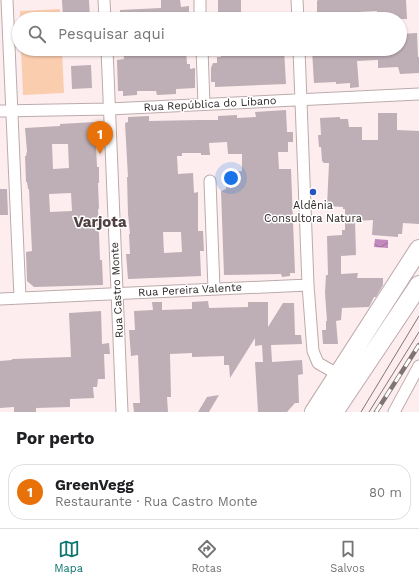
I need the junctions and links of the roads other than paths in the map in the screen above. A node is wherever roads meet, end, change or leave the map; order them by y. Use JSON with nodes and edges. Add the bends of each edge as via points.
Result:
{"nodes":[{"id":1,"x":7,"y":0,"type":"edge"},
{"id":2,"x":104,"y":0,"type":"edge"},
{"id":3,"x":200,"y":0,"type":"edge"},
{"id":4,"x":297,"y":0,"type":"edge"},
{"id":5,"x":105,"y":12,"type":"edge"},
{"id":6,"x":200,"y":12,"type":"edge"},
{"id":7,"x":298,"y":12,"type":"edge"},
{"id":8,"x":106,"y":56,"type":"edge"},
{"id":9,"x":202,"y":56,"type":"edge"},
{"id":10,"x":299,"y":56,"type":"edge"},
{"id":11,"x":419,"y":94,"type":"edge"},
{"id":12,"x":302,"y":100,"type":"junction"},
{"id":13,"x":204,"y":104,"type":"junction"},
{"id":14,"x":109,"y":109,"type":"junction"},
{"id":15,"x":12,"y":110,"type":"junction"},
{"id":16,"x":0,"y":111,"type":"edge"},
{"id":17,"x":210,"y":181,"type":"dead end"},
{"id":18,"x":419,"y":249,"type":"edge"},
{"id":19,"x":308,"y":285,"type":"junction"},
{"id":20,"x":419,"y":285,"type":"edge"},
{"id":21,"x":214,"y":289,"type":"junction"},
{"id":22,"x":116,"y":294,"type":"junction"},
{"id":23,"x":20,"y":298,"type":"junction"},
{"id":24,"x":0,"y":299,"type":"edge"},
{"id":25,"x":384,"y":339,"type":"junction"},
{"id":26,"x":419,"y":366,"type":"edge"},
{"id":27,"x":336,"y":378,"type":"junction"},
{"id":28,"x":310,"y":411,"type":"edge"},
{"id":29,"x":122,"y":412,"type":"edge"},
{"id":30,"x":334,"y":412,"type":"edge"},
{"id":31,"x":346,"y":412,"type":"edge"},
{"id":32,"x":394,"y":412,"type":"edge"}],
"edges":[{"from":1,"to":15,"type":"street"},
{"from":2,"to":5,"type":"street"},
{"from":3,"to":6,"type":"street"},
{"from":4,"to":7,"type":"street"},
{"from":8,"to":14,"type":"street","name":"Rua Castro Monte"},
{"from":9,"to":13,"type":"street"},
{"from":10,"to":12,"type":"street"},
{"from":11,"to":12,"type":"street","name":"Rua República do Líbano"},
{"from":12,"to":13,"type":"street","name":"Rua República do Líbano"},
{"from":12,"to":19,"type":"street"},
{"from":13,"to":14,"type":"street","name":"Rua República do Líbano"},
{"from":14,"to":15,"type":"street","name":"Rua República do Líbano"},
{"from":14,"to":22,"type":"street","name":"Rua Castro Monte"},
{"from":15,"to":16,"type":"street","name":"Rua República do Líbano"},
{"from":15,"to":23,"type":"street"},
{"from":17,"to":21,"type":"street"},
{"from":18,"to":27,"type":"highway"},
{"from":19,"to":21,"type":"street","name":"Rua Pereira Valente"},
{"from":19,"to":27,"type":"street","via":[[314,356],[318,363]]},
{"from":20,"to":25,"type":"highway"},
{"from":21,"to":22,"type":"street","name":"Rua Pereira Valente"},
{"from":22,"to":23,"type":"street","name":"Rua Pereira Valente"},
{"from":22,"to":29,"type":"street","name":"Rua Castro Monte"},
{"from":23,"to":24,"type":"street","name":"Rua Pereira Valente"},
{"from":25,"to":30,"type":"highway"},
{"from":25,"to":31,"type":"highway","via":[[366,379]]},
{"from":26,"to":32,"type":"street"},
{"from":27,"to":28,"type":"highway"}]}
